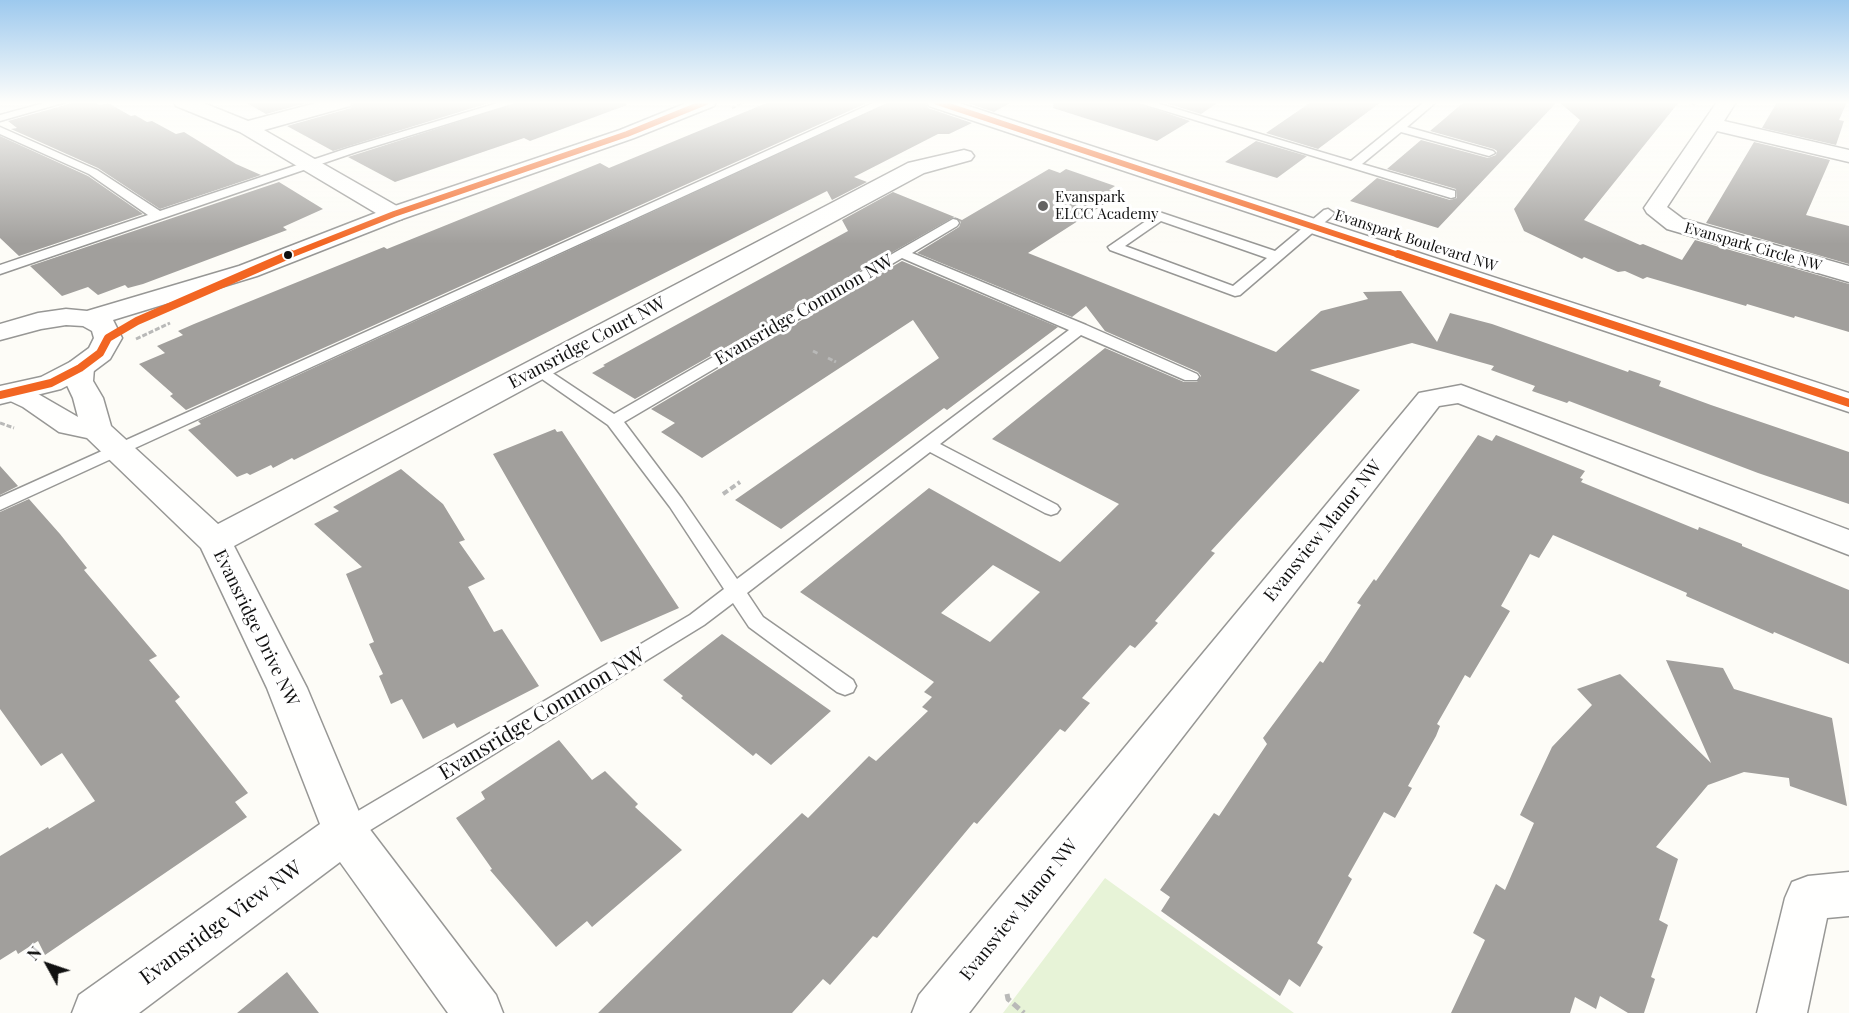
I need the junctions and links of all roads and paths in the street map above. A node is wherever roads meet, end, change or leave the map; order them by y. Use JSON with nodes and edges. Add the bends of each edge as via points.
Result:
{"nodes":[{"id":1,"x":43,"y":149,"type":"edge"},
{"id":2,"x":284,"y":149,"type":"edge"},
{"id":3,"x":357,"y":149,"type":"edge"},
{"id":4,"x":583,"y":149,"type":"edge"},
{"id":5,"x":775,"y":149,"type":"edge"},
{"id":6,"x":1091,"y":149,"type":"edge"},
{"id":7,"x":1120,"y":149,"type":"edge"},
{"id":8,"x":1300,"y":149,"type":"edge"},
{"id":9,"x":1373,"y":149,"type":"edge"},
{"id":10,"x":1476,"y":149,"type":"edge"},
{"id":11,"x":1695,"y":149,"type":"edge"},
{"id":12,"x":1820,"y":149,"type":"edge"},
{"id":13,"x":1489,"y":153,"type":"dead end"},
{"id":14,"x":964,"y":156,"type":"dead end"},
{"id":15,"x":1849,"y":156,"type":"edge"},
{"id":16,"x":309,"y":164,"type":"junction"},
{"id":17,"x":1353,"y":165,"type":"junction"},
{"id":18,"x":1451,"y":194,"type":"dead end"},
{"id":19,"x":394,"y":214,"type":"junction"},
{"id":20,"x":158,"y":216,"type":"junction"},
{"id":21,"x":1320,"y":219,"type":"junction"},
{"id":22,"x":953,"y":223,"type":"dead end"},
{"id":23,"x":901,"y":253,"type":"junction"},
{"id":24,"x":1275,"y":256,"type":"junction"},
{"id":25,"x":0,"y":270,"type":"edge"},
{"id":26,"x":1849,"y":274,"type":"edge"},
{"id":27,"x":2,"y":320,"type":"edge"},
{"id":28,"x":98,"y":328,"type":"junction"},
{"id":29,"x":1081,"y":328,"type":"junction"},
{"id":30,"x":813,"y":351,"type":"dead end"},
{"id":31,"x":819,"y":354,"type":"dead end"},
{"id":32,"x":828,"y":358,"type":"dead end"},
{"id":33,"x":836,"y":363,"type":"dead end"},
{"id":34,"x":80,"y":368,"type":"junction"},
{"id":35,"x":537,"y":369,"type":"junction"},
{"id":36,"x":1191,"y":377,"type":"dead end"},
{"id":37,"x":1849,"y":380,"type":"edge"},
{"id":38,"x":8,"y":394,"type":"edge"},
{"id":39,"x":1849,"y":403,"type":"edge"},
{"id":40,"x":614,"y":421,"type":"junction"},
{"id":41,"x":0,"y":423,"type":"edge"},
{"id":42,"x":14,"y":428,"type":"dead end"},
{"id":43,"x":107,"y":440,"type":"junction"},
{"id":44,"x":928,"y":444,"type":"junction"},
{"id":45,"x":740,"y":482,"type":"dead end"},
{"id":46,"x":723,"y":494,"type":"dead end"},
{"id":47,"x":0,"y":504,"type":"edge"},
{"id":48,"x":1051,"y":509,"type":"dead end"},
{"id":49,"x":215,"y":542,"type":"junction"},
{"id":50,"x":1849,"y":543,"type":"edge"},
{"id":51,"x":737,"y":592,"type":"junction"},
{"id":52,"x":845,"y":686,"type":"dead end"},
{"id":53,"x":345,"y":832,"type":"junction"},
{"id":54,"x":1849,"y":894,"type":"edge"},
{"id":55,"x":97,"y":1013,"type":"edge"},
{"id":56,"x":478,"y":1013,"type":"edge"},
{"id":57,"x":937,"y":1013,"type":"edge"},
{"id":58,"x":1782,"y":1013,"type":"edge"}],
"edges":[{"from":1,"to":20,"type":"lane","via":[[93,172]]},
{"from":2,"to":16,"type":"street"},
{"from":3,"to":16,"type":"lane"},
{"from":4,"to":19,"type":"street"},
{"from":5,"to":43,"type":"lane"},
{"from":6,"to":21,"type":"street","name":"Evanspark Boulevard NW"},
{"from":7,"to":21,"type":"street","name":"Evanspark Boulevard NW"},
{"from":8,"to":17,"type":"lane"},
{"from":9,"to":17,"type":"lane"},
{"from":10,"to":13,"type":"lane"},
{"from":11,"to":26,"type":"street","name":"Evanspark Circle NW","via":[[1655,208],[1675,224]]},
{"from":12,"to":15,"type":"street"},
{"from":14,"to":35,"type":"street","name":"Evansridge Court NW","via":[[916,168]]},
{"from":16,"to":19,"type":"street"},
{"from":16,"to":20,"type":"lane"},
{"from":17,"to":18,"type":"lane"},
{"from":19,"to":28,"type":"street","via":[[248,271],[137,321]]},
{"from":20,"to":25,"type":"lane"},
{"from":21,"to":24,"type":"lane"},
{"from":21,"to":37,"type":"street","name":"Evanspark Boulevard NW"},
{"from":21,"to":39,"type":"street","name":"Evanspark Boulevard NW"},
{"from":22,"to":23,"type":"lane","name":"Evansridge Common NW"},
{"from":23,"to":29,"type":"lane","name":"Evansridge Common NW"},
{"from":23,"to":40,"type":"lane","name":"Evansridge Common NW"},
{"from":24,"to":24,"type":"lane","via":[[1235,292],[1115,247],[1159,216]]},
{"from":27,"to":28,"type":"street","via":[[66,317]]},
{"from":28,"to":34,"type":"street","via":[[100,353]]},
{"from":29,"to":36,"type":"lane","name":"Evansridge Common NW"},
{"from":29,"to":44,"type":"lane","name":"Evansridge Common NW"},
{"from":30,"to":31,"type":"path"},
{"from":32,"to":33,"type":"path"},
{"from":34,"to":38,"type":"street","via":[[51,383]]},
{"from":34,"to":43,"type":"street","via":[[79,381]]},
{"from":35,"to":40,"type":"lane"},
{"from":35,"to":49,"type":"street","name":"Evansridge Court NW"},
{"from":38,"to":43,"type":"street","via":[[33,401],[70,425]]},
{"from":40,"to":51,"type":"lane"},
{"from":41,"to":42,"type":"path"},
{"from":43,"to":47,"type":"lane"},
{"from":43,"to":49,"type":"street","name":"Evansridge Drive NW"},
{"from":44,"to":48,"type":"lane"},
{"from":44,"to":51,"type":"lane","name":"Evansridge Common NW"},
{"from":45,"to":46,"type":"path"},
{"from":49,"to":53,"type":"street","name":"Evansridge Drive NW","via":[[287,688]]},
{"from":50,"to":57,"type":"street","name":"Evansview Manor NW","via":[[1461,394],[1429,399]]},
{"from":51,"to":52,"type":"lane","via":[[756,622]]},
{"from":51,"to":53,"type":"lane","name":"Evansridge Common NW","via":[[698,620]]},
{"from":53,"to":55,"type":"street","name":"Evansridge View NW"},
{"from":53,"to":56,"type":"street","name":"Evansridge Drive NW"},
{"from":54,"to":58,"type":"street","via":[[1808,898]]}]}
